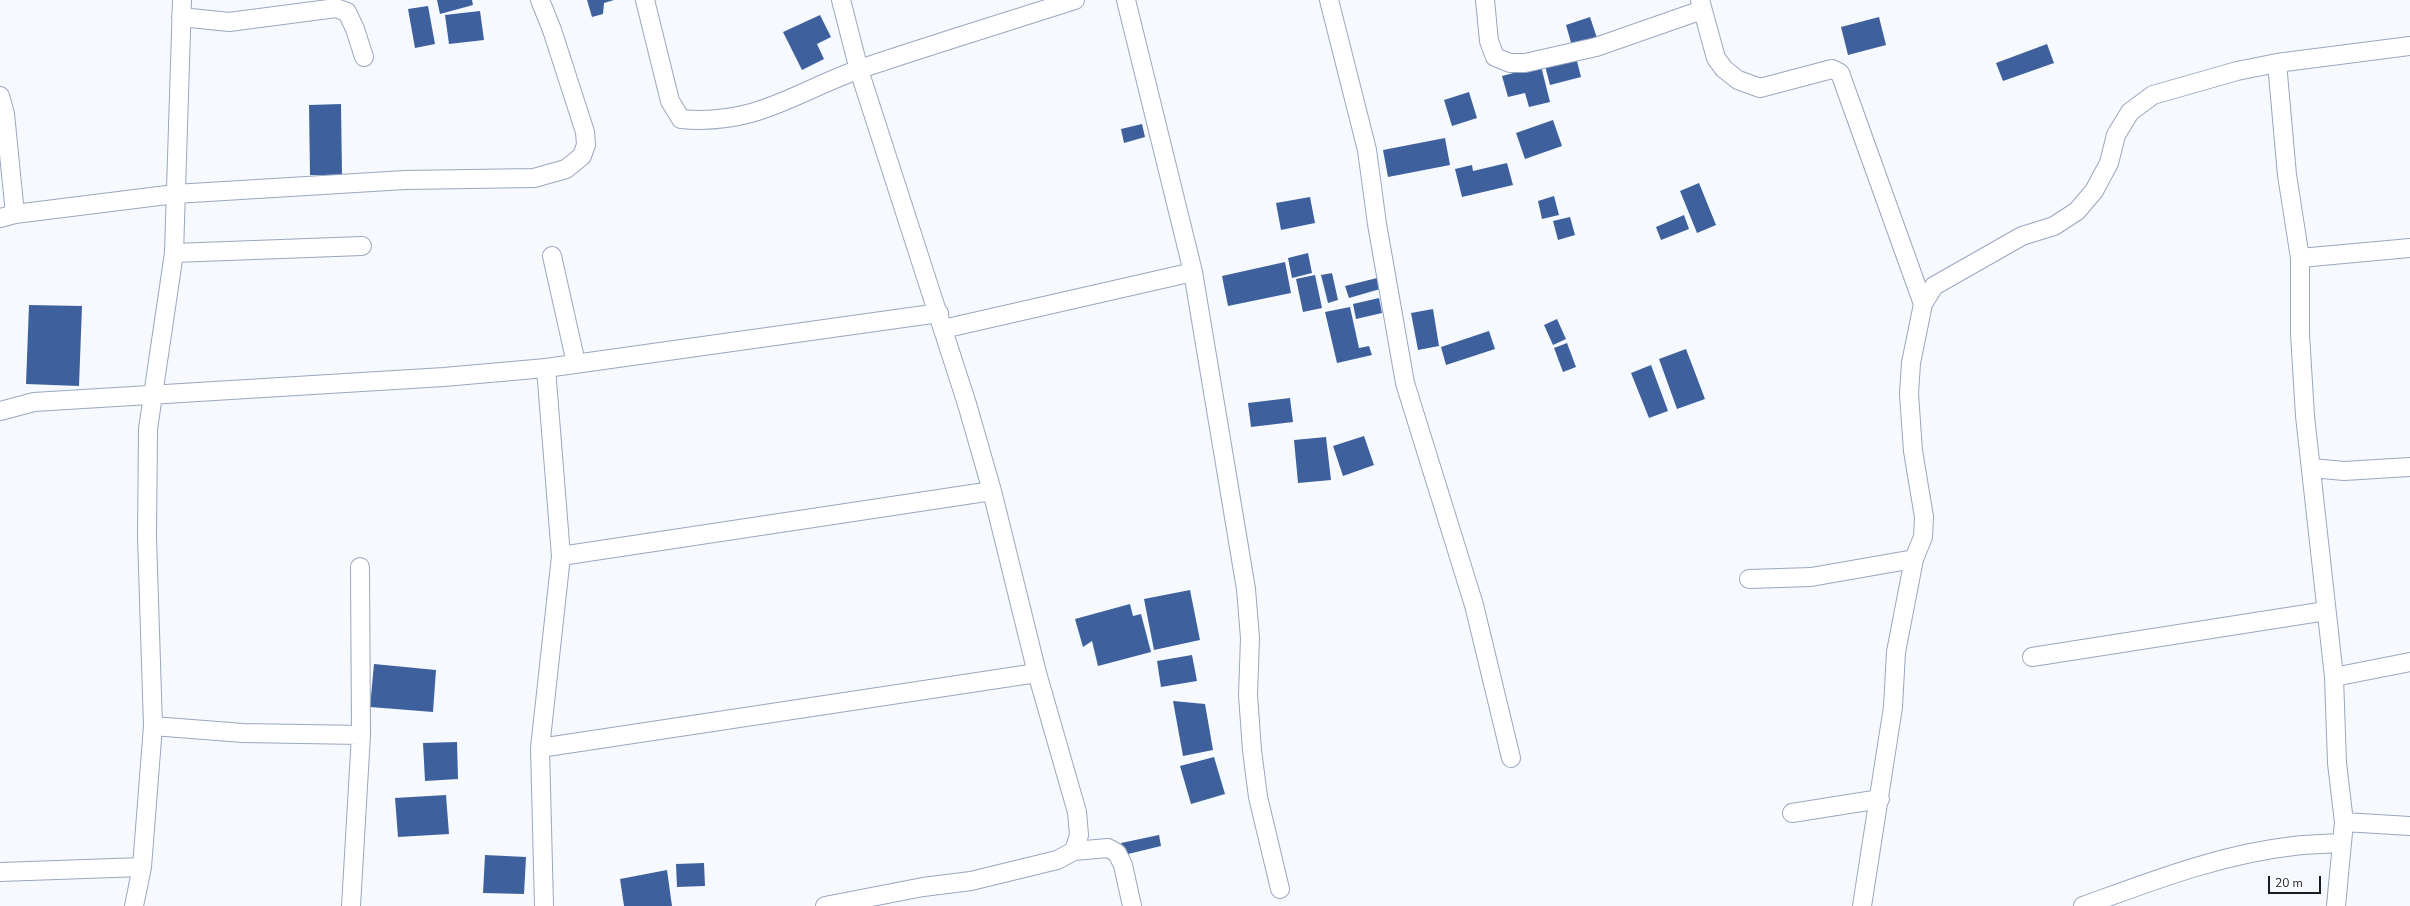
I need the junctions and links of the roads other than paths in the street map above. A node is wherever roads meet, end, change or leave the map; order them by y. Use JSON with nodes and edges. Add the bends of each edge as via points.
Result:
{"nodes":[{"id":1,"x":540,"y":0,"type":"edge"},
{"id":2,"x":645,"y":0,"type":"edge"},
{"id":3,"x":841,"y":0,"type":"edge"},
{"id":4,"x":1074,"y":0,"type":"edge"},
{"id":5,"x":1126,"y":0,"type":"edge"},
{"id":6,"x":1329,"y":0,"type":"edge"},
{"id":7,"x":1485,"y":0,"type":"edge"},
{"id":8,"x":1701,"y":5,"type":"edge"},
{"id":9,"x":182,"y":8,"type":"edge"},
{"id":10,"x":2410,"y":46,"type":"edge"},
{"id":11,"x":364,"y":57,"type":"dead end"},
{"id":12,"x":2277,"y":63,"type":"junction"},
{"id":13,"x":859,"y":70,"type":"junction"},
{"id":14,"x":0,"y":96,"type":"edge"},
{"id":15,"x":175,"y":194,"type":"junction"},
{"id":16,"x":7,"y":216,"type":"edge"},
{"id":17,"x":362,"y":246,"type":"dead end"},
{"id":18,"x":2410,"y":248,"type":"edge"},
{"id":19,"x":174,"y":253,"type":"junction"},
{"id":20,"x":552,"y":256,"type":"dead end"},
{"id":21,"x":2300,"y":258,"type":"junction"},
{"id":22,"x":1194,"y":272,"type":"junction"},
{"id":23,"x":1923,"y":304,"type":"junction"},
{"id":24,"x":941,"y":321,"type":"junction"},
{"id":25,"x":576,"y":363,"type":"junction"},
{"id":26,"x":546,"y":368,"type":"junction"},
{"id":27,"x":152,"y":395,"type":"junction"},
{"id":28,"x":0,"y":411,"type":"edge"},
{"id":29,"x":2410,"y":467,"type":"edge"},
{"id":30,"x":2312,"y":468,"type":"junction"},
{"id":31,"x":992,"y":491,"type":"junction"},
{"id":32,"x":560,"y":556,"type":"junction"},
{"id":33,"x":1914,"y":560,"type":"junction"},
{"id":34,"x":360,"y":567,"type":"dead end"},
{"id":35,"x":1749,"y":579,"type":"dead end"},
{"id":36,"x":2326,"y":611,"type":"junction"},
{"id":37,"x":2032,"y":657,"type":"dead end"},
{"id":38,"x":2410,"y":662,"type":"edge"},
{"id":39,"x":1037,"y":673,"type":"junction"},
{"id":40,"x":2334,"y":677,"type":"junction"},
{"id":41,"x":153,"y":726,"type":"junction"},
{"id":42,"x":361,"y":735,"type":"junction"},
{"id":43,"x":540,"y":748,"type":"junction"},
{"id":44,"x":1511,"y":758,"type":"dead end"},
{"id":45,"x":1880,"y":799,"type":"junction"},
{"id":46,"x":1792,"y":813,"type":"dead end"},
{"id":47,"x":2344,"y":822,"type":"junction"},
{"id":48,"x":2410,"y":826,"type":"edge"},
{"id":49,"x":2342,"y":843,"type":"junction"},
{"id":50,"x":1074,"y":851,"type":"junction"},
{"id":51,"x":142,"y":867,"type":"junction"},
{"id":52,"x":0,"y":872,"type":"edge"},
{"id":53,"x":1280,"y":889,"type":"dead end"},
{"id":54,"x":134,"y":906,"type":"edge"},
{"id":55,"x":351,"y":906,"type":"edge"},
{"id":56,"x":544,"y":906,"type":"edge"},
{"id":57,"x":825,"y":906,"type":"edge"},
{"id":58,"x":1132,"y":906,"type":"edge"},
{"id":59,"x":1862,"y":906,"type":"edge"},
{"id":60,"x":2083,"y":906,"type":"edge"},
{"id":61,"x":2336,"y":906,"type":"edge"}],
"edges":[{"from":1,"to":15,"type":"street","via":[[585,132],[586,145],[582,156],[566,169],[534,178],[405,180]]},
{"from":2,"to":13,"type":"street","via":[[670,101],[681,119],[706,120],[747,116]]},
{"from":3,"to":13,"type":"street"},
{"from":4,"to":13,"type":"street"},
{"from":5,"to":22,"type":"street"},
{"from":6,"to":44,"type":"street","via":[[1367,150],[1377,224],[1405,383],[1474,605]]},
{"from":7,"to":8,"type":"street","via":[[1488,36],[1495,58],[1510,63],[1525,63],[1596,47]]},
{"from":8,"to":23,"type":"street","via":[[1716,58],[1724,69],[1738,80],[1760,88],[1832,68],[1840,74]]},
{"from":9,"to":11,"type":"street","via":[[229,22],[336,8],[347,12]]},
{"from":9,"to":15,"type":"street"},
{"from":10,"to":12,"type":"street"},
{"from":12,"to":21,"type":"street","via":[[2287,175]]},
{"from":12,"to":23,"type":"street","via":[[2237,71],[2153,95],[2130,112],[2116,135],[2109,163],[2094,191],[2076,211],[2054,226],[2022,236],[1934,286]]},
{"from":13,"to":24,"type":"street"},
{"from":14,"to":16,"type":"street","via":[[5,114]]},
{"from":15,"to":16,"type":"street"},
{"from":15,"to":19,"type":"street"},
{"from":17,"to":19,"type":"street"},
{"from":18,"to":21,"type":"street"},
{"from":19,"to":27,"type":"street"},
{"from":20,"to":25,"type":"street"},
{"from":21,"to":30,"type":"street","via":[[2300,341],[2305,416]]},
{"from":22,"to":24,"type":"street"},
{"from":22,"to":53,"type":"street","via":[[1246,589],[1250,638],[1249,711],[1258,798]]},
{"from":23,"to":33,"type":"street","via":[[1911,363],[1909,394],[1913,451],[1924,517],[1923,536]]},
{"from":24,"to":25,"type":"street"},
{"from":24,"to":31,"type":"street"},
{"from":25,"to":26,"type":"street"},
{"from":26,"to":27,"type":"street","via":[[444,377]]},
{"from":26,"to":32,"type":"street"},
{"from":27,"to":28,"type":"street","via":[[34,402]]},
{"from":27,"to":41,"type":"street","via":[[148,429],[147,538]]},
{"from":29,"to":30,"type":"street","via":[[2344,471]]},
{"from":30,"to":36,"type":"street"},
{"from":31,"to":32,"type":"street"},
{"from":31,"to":39,"type":"street"},
{"from":32,"to":43,"type":"street"},
{"from":33,"to":35,"type":"street","via":[[1811,577]]},
{"from":33,"to":45,"type":"street","via":[[1896,652],[1893,707]]},
{"from":34,"to":42,"type":"street"},
{"from":36,"to":37,"type":"street"},
{"from":36,"to":40,"type":"street"},
{"from":38,"to":40,"type":"street"},
{"from":39,"to":43,"type":"street"},
{"from":39,"to":50,"type":"street","via":[[1077,812],[1079,835]]},
{"from":40,"to":47,"type":"street","via":[[2336,763]]},
{"from":41,"to":42,"type":"street","via":[[243,733]]},
{"from":41,"to":51,"type":"street"},
{"from":42,"to":55,"type":"street"},
{"from":43,"to":56,"type":"street"},
{"from":45,"to":46,"type":"street"},
{"from":45,"to":59,"type":"street"},
{"from":47,"to":48,"type":"street"},
{"from":47,"to":49,"type":"street"},
{"from":49,"to":60,"type":"street","via":[[2293,846],[2227,859],[2176,872]]},
{"from":49,"to":61,"type":"street"},
{"from":50,"to":57,"type":"street","via":[[1057,860],[971,881],[923,887]]},
{"from":50,"to":58,"type":"street","via":[[1108,848],[1117,853]]},
{"from":51,"to":52,"type":"street"},
{"from":51,"to":54,"type":"street"}]}
